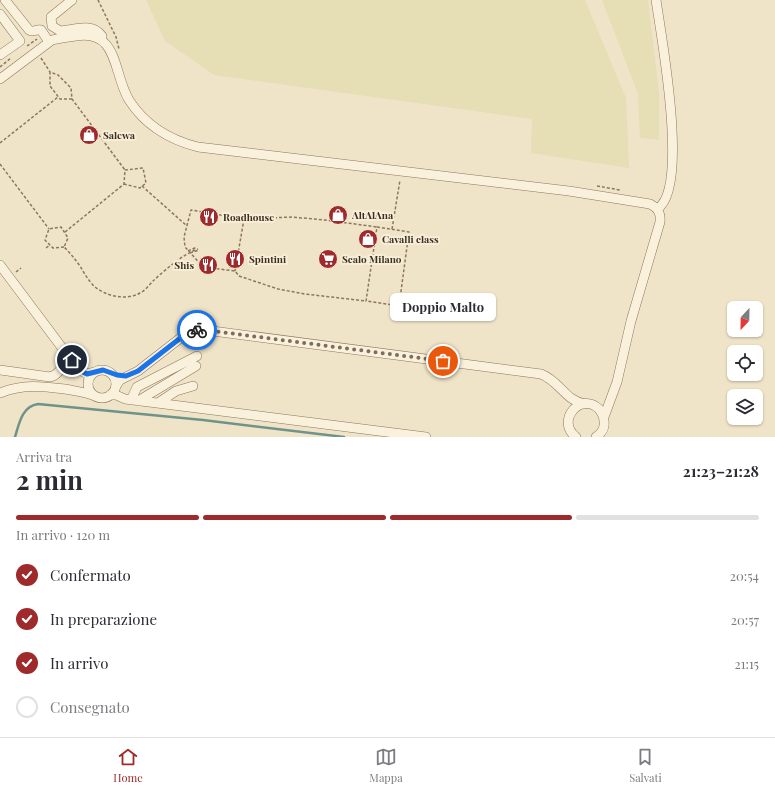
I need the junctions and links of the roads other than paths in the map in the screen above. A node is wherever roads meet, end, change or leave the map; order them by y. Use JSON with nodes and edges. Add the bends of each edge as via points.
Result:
{"nodes":[{"id":1,"x":5,"y":0,"type":"edge"},
{"id":2,"x":72,"y":0,"type":"edge"},
{"id":3,"x":656,"y":0,"type":"edge"},
{"id":4,"x":0,"y":14,"type":"edge"},
{"id":5,"x":104,"y":41,"type":"junction"},
{"id":6,"x":49,"y":42,"type":"junction"},
{"id":7,"x":0,"y":55,"type":"edge"},
{"id":8,"x":0,"y":79,"type":"edge"},
{"id":9,"x":657,"y":209,"type":"junction"},
{"id":10,"x":0,"y":265,"type":"edge"},
{"id":11,"x":197,"y":356,"type":"dead end"},
{"id":12,"x":72,"y":360,"type":"junction"},
{"id":13,"x":196,"y":366,"type":"dead end"},
{"id":14,"x":0,"y":370,"type":"edge"},
{"id":15,"x":94,"y":372,"type":"junction"},
{"id":16,"x":112,"y":373,"type":"junction"},
{"id":17,"x":129,"y":375,"type":"junction"},
{"id":18,"x":88,"y":383,"type":"junction"},
{"id":19,"x":116,"y":386,"type":"junction"},
{"id":20,"x":193,"y":386,"type":"dead end"},
{"id":21,"x":559,"y":386,"type":"junction"},
{"id":22,"x":75,"y":390,"type":"junction"},
{"id":23,"x":615,"y":390,"type":"junction"},
{"id":24,"x":0,"y":393,"type":"edge"},
{"id":25,"x":110,"y":395,"type":"junction"},
{"id":26,"x":95,"y":396,"type":"junction"},
{"id":27,"x":134,"y":400,"type":"junction"},
{"id":28,"x":158,"y":403,"type":"junction"},
{"id":29,"x":588,"y":404,"type":"junction"},
{"id":30,"x":604,"y":417,"type":"junction"},
{"id":31,"x":568,"y":418,"type":"junction"},
{"id":32,"x":603,"y":433,"type":"edge"},
{"id":33,"x":426,"y":437,"type":"edge"},
{"id":34,"x":576,"y":437,"type":"edge"},
{"id":35,"x":596,"y":437,"type":"edge"}],
"edges":[{"from":1,"to":6,"type":"street","via":[[29,30],[41,30]]},
{"from":2,"to":5,"type":"street","via":[[51,17],[52,26],[60,30],[92,28],[99,32]]},
{"from":3,"to":9,"type":"street","via":[[670,104],[673,154],[668,194],[662,206]]},
{"from":4,"to":7,"type":"street","via":[[20,40]]},
{"from":5,"to":6,"type":"street","via":[[85,34]]},
{"from":5,"to":9,"type":"street","via":[[112,54],[124,90],[138,112],[157,129],[178,141],[198,147],[569,191],[650,204]]},
{"from":6,"to":8,"type":"street"},
{"from":9,"to":23,"type":"street","via":[[660,213],[660,222],[631,321]]},
{"from":10,"to":12,"type":"street"},
{"from":11,"to":27,"type":"street","via":[[137,388]]},
{"from":12,"to":14,"type":"street","via":[[50,377]]},
{"from":12,"to":15,"type":"street","via":[[81,371],[87,374]]},
{"from":13,"to":27,"type":"street"},
{"from":15,"to":16,"type":"street","via":[[103,370]]},
{"from":15,"to":18,"type":"street"},
{"from":16,"to":17,"type":"street"},
{"from":16,"to":19,"type":"street"},
{"from":17,"to":19,"type":"street"},
{"from":17,"to":21,"type":"street","via":[[138,371],[183,336],[199,330],[535,373],[547,377]]},
{"from":18,"to":22,"type":"street","via":[[83,389]]},
{"from":18,"to":26,"type":"street"},
{"from":19,"to":25,"type":"street"},
{"from":20,"to":28,"type":"street","via":[[176,391]]},
{"from":21,"to":29,"type":"street","via":[[574,401]]},
{"from":21,"to":31,"type":"street","via":[[565,399]]},
{"from":22,"to":24,"type":"street","via":[[33,386]]},
{"from":22,"to":26,"type":"street"},
{"from":23,"to":29,"type":"street","via":[[602,403]]},
{"from":23,"to":30,"type":"street"},
{"from":25,"to":26,"type":"street","via":[[104,398]]},
{"from":25,"to":27,"type":"street"},
{"from":27,"to":28,"type":"street"},
{"from":28,"to":33,"type":"street"},
{"from":29,"to":30,"type":"street","via":[[597,407]]},
{"from":29,"to":31,"type":"street","via":[[574,408]]},
{"from":30,"to":32,"type":"street"},
{"from":31,"to":34,"type":"street","via":[[570,430]]},
{"from":32,"to":35,"type":"street"}]}
